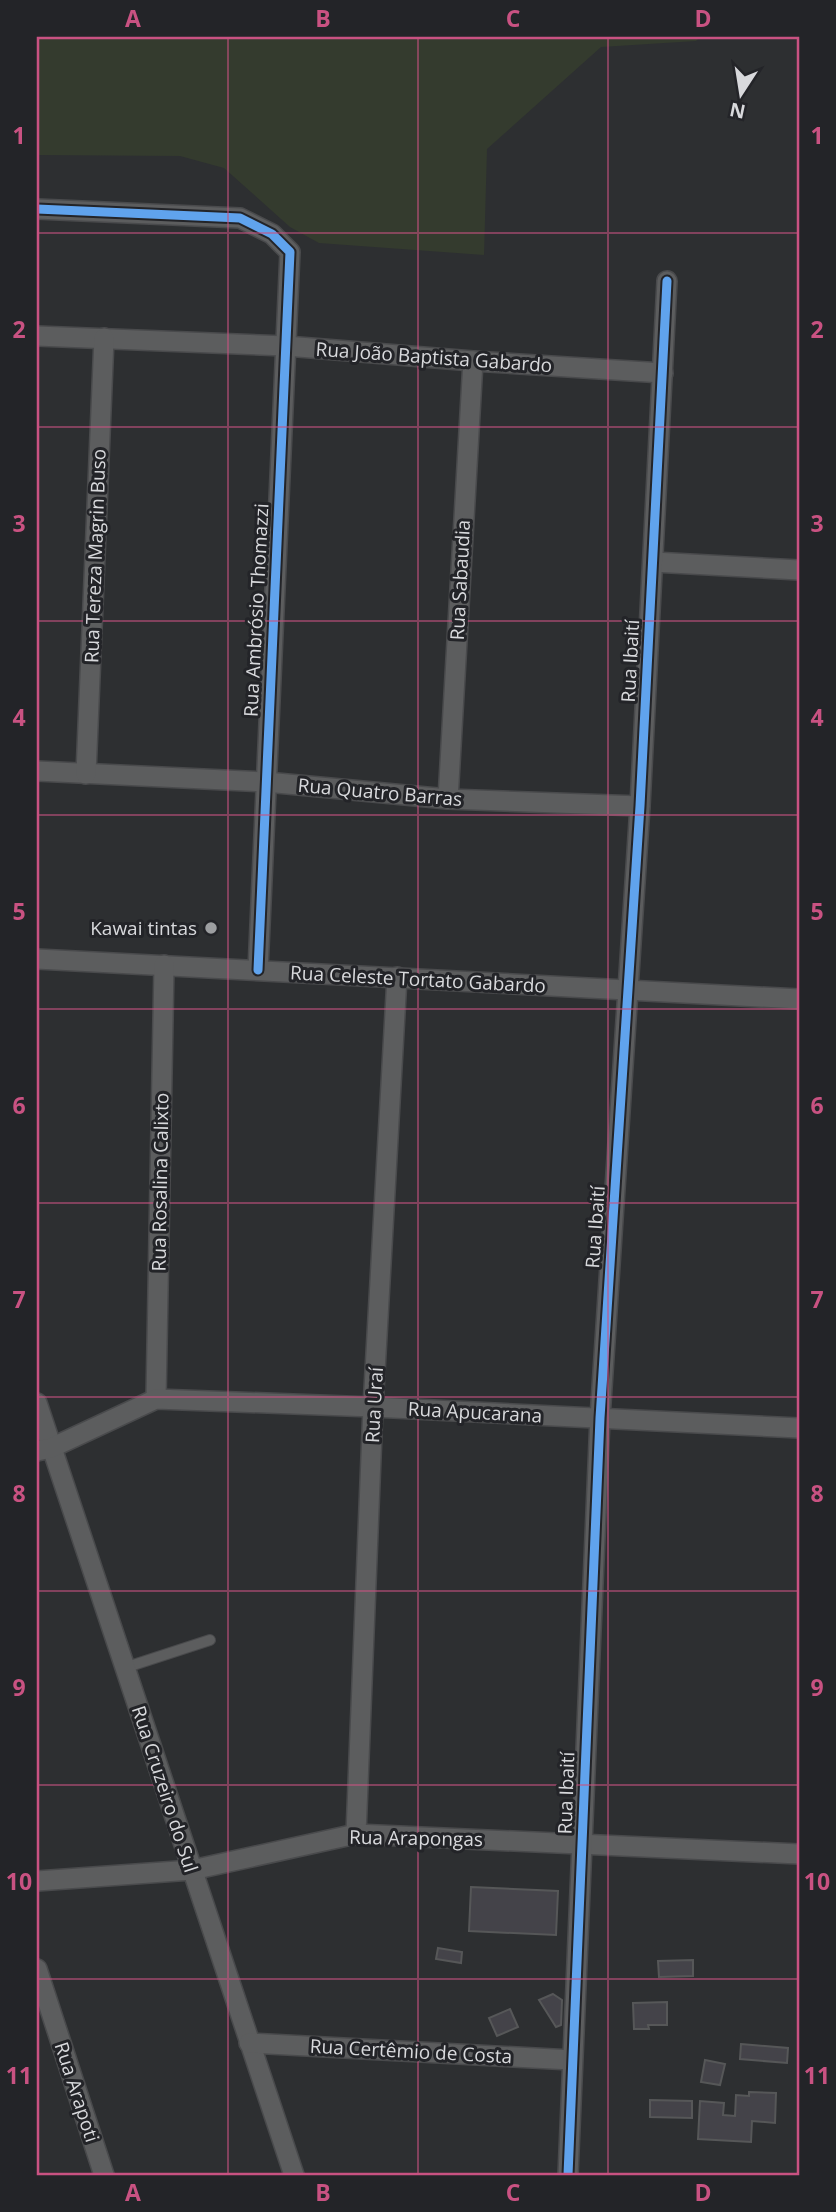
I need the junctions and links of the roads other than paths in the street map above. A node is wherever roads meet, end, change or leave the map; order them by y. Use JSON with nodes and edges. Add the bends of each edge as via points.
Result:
{"nodes":[{"id":1,"x":37,"y":209,"type":"edge"},
{"id":2,"x":667,"y":281,"type":"dead end"},
{"id":3,"x":37,"y":336,"type":"edge"},
{"id":4,"x":104,"y":338,"type":"junction"},
{"id":5,"x":286,"y":346,"type":"junction"},
{"id":6,"x":473,"y":361,"type":"junction"},
{"id":7,"x":663,"y":373,"type":"junction"},
{"id":8,"x":653,"y":562,"type":"junction"},
{"id":9,"x":799,"y":570,"type":"edge"},
{"id":10,"x":37,"y":771,"type":"edge"},
{"id":11,"x":86,"y":774,"type":"junction"},
{"id":12,"x":266,"y":782,"type":"junction"},
{"id":13,"x":447,"y":799,"type":"junction"},
{"id":14,"x":640,"y":806,"type":"junction"},
{"id":15,"x":37,"y":959,"type":"edge"},
{"id":16,"x":164,"y":965,"type":"junction"},
{"id":17,"x":258,"y":970,"type":"junction"},
{"id":18,"x":397,"y":977,"type":"junction"},
{"id":19,"x":627,"y":990,"type":"junction"},
{"id":20,"x":799,"y":999,"type":"edge"},
{"id":21,"x":156,"y":1399,"type":"junction"},
{"id":22,"x":37,"y":1403,"type":"edge"},
{"id":23,"x":373,"y":1407,"type":"junction"},
{"id":24,"x":600,"y":1418,"type":"junction"},
{"id":25,"x":799,"y":1428,"type":"edge"},
{"id":26,"x":44,"y":1450,"type":"edge"},
{"id":27,"x":210,"y":1640,"type":"dead end"},
{"id":28,"x":124,"y":1668,"type":"junction"},
{"id":29,"x":356,"y":1834,"type":"junction"},
{"id":30,"x":582,"y":1843,"type":"junction"},
{"id":31,"x":799,"y":1854,"type":"edge"},
{"id":32,"x":192,"y":1870,"type":"junction"},
{"id":33,"x":37,"y":1881,"type":"edge"},
{"id":34,"x":37,"y":1969,"type":"edge"},
{"id":35,"x":249,"y":2043,"type":"junction"},
{"id":36,"x":572,"y":2060,"type":"junction"},
{"id":37,"x":104,"y":2175,"type":"edge"},
{"id":38,"x":294,"y":2175,"type":"edge"},
{"id":39,"x":568,"y":2175,"type":"edge"}],
"edges":[{"from":1,"to":5,"type":"street","name":"Rua Ambrósio Thomazzi","via":[[240,218],[272,234],[290,252]]},
{"from":2,"to":7,"type":"street","name":"Rua Ibaití"},
{"from":3,"to":4,"type":"street","name":"Rua João Baptista Gabardo"},
{"from":4,"to":5,"type":"street","name":"Rua João Baptista Gabardo"},
{"from":4,"to":11,"type":"street","name":"Rua Tereza Magrin Buso"},
{"from":5,"to":6,"type":"street","name":"Rua João Baptista Gabardo"},
{"from":5,"to":12,"type":"street","name":"Rua Ambrósio Thomazzi"},
{"from":6,"to":7,"type":"street","name":"Rua João Baptista Gabardo"},
{"from":6,"to":13,"type":"street","name":"Rua Sabaudia"},
{"from":7,"to":8,"type":"street","name":"Rua Ibaití"},
{"from":8,"to":9,"type":"street"},
{"from":8,"to":14,"type":"street","name":"Rua Ibaití"},
{"from":10,"to":11,"type":"street","name":"Rua Quatro Barras"},
{"from":11,"to":12,"type":"street","name":"Rua Quatro Barras"},
{"from":12,"to":13,"type":"street","name":"Rua Quatro Barras"},
{"from":12,"to":17,"type":"street","name":"Rua Ambrósio Thomazzi"},
{"from":13,"to":14,"type":"street","name":"Rua Quatro Barras"},
{"from":14,"to":19,"type":"street","name":"Rua Ibaití"},
{"from":15,"to":16,"type":"street","name":"Rua Celeste Tortato Gabardo"},
{"from":16,"to":17,"type":"street","name":"Rua Celeste Tortato Gabardo"},
{"from":16,"to":21,"type":"street","name":"Rua Rosalina Calixto"},
{"from":17,"to":18,"type":"street","name":"Rua Celeste Tortato Gabardo"},
{"from":18,"to":19,"type":"street","name":"Rua Celeste Tortato Gabardo"},
{"from":18,"to":23,"type":"street","name":"Rua Uraí"},
{"from":19,"to":20,"type":"street","name":"Rua Celeste Tortato Gabardo"},
{"from":19,"to":24,"type":"street","name":"Rua Ibaití"},
{"from":21,"to":23,"type":"street","name":"Rua Apucarana"},
{"from":21,"to":26,"type":"street","name":"Rua Apucarana"},
{"from":22,"to":26,"type":"street","name":"Rua Cruzeiro do Sul"},
{"from":23,"to":24,"type":"street","name":"Rua Apucarana"},
{"from":23,"to":29,"type":"street","name":"Rua Uraí"},
{"from":24,"to":25,"type":"street","name":"Rua Apucarana"},
{"from":24,"to":30,"type":"street","name":"Rua Ibaití"},
{"from":26,"to":28,"type":"street","name":"Rua Cruzeiro do Sul"},
{"from":27,"to":28,"type":"lane"},
{"from":28,"to":32,"type":"street","name":"Rua Cruzeiro do Sul"},
{"from":29,"to":30,"type":"street","name":"Rua Arapongas"},
{"from":29,"to":32,"type":"street","name":"Rua Arapongas"},
{"from":30,"to":31,"type":"street","name":"Rua Arapongas"},
{"from":30,"to":36,"type":"street","name":"Rua Ibaití"},
{"from":32,"to":33,"type":"street","name":"Rua Arapongas"},
{"from":32,"to":35,"type":"street","name":"Rua Cruzeiro do Sul"},
{"from":34,"to":37,"type":"street","name":"Rua Arapoti"},
{"from":35,"to":36,"type":"street","name":"Rua Certêmio de Costa"},
{"from":35,"to":38,"type":"street","name":"Rua Cruzeiro do Sul"},
{"from":36,"to":39,"type":"street","name":"Rua Ibaití"}]}
